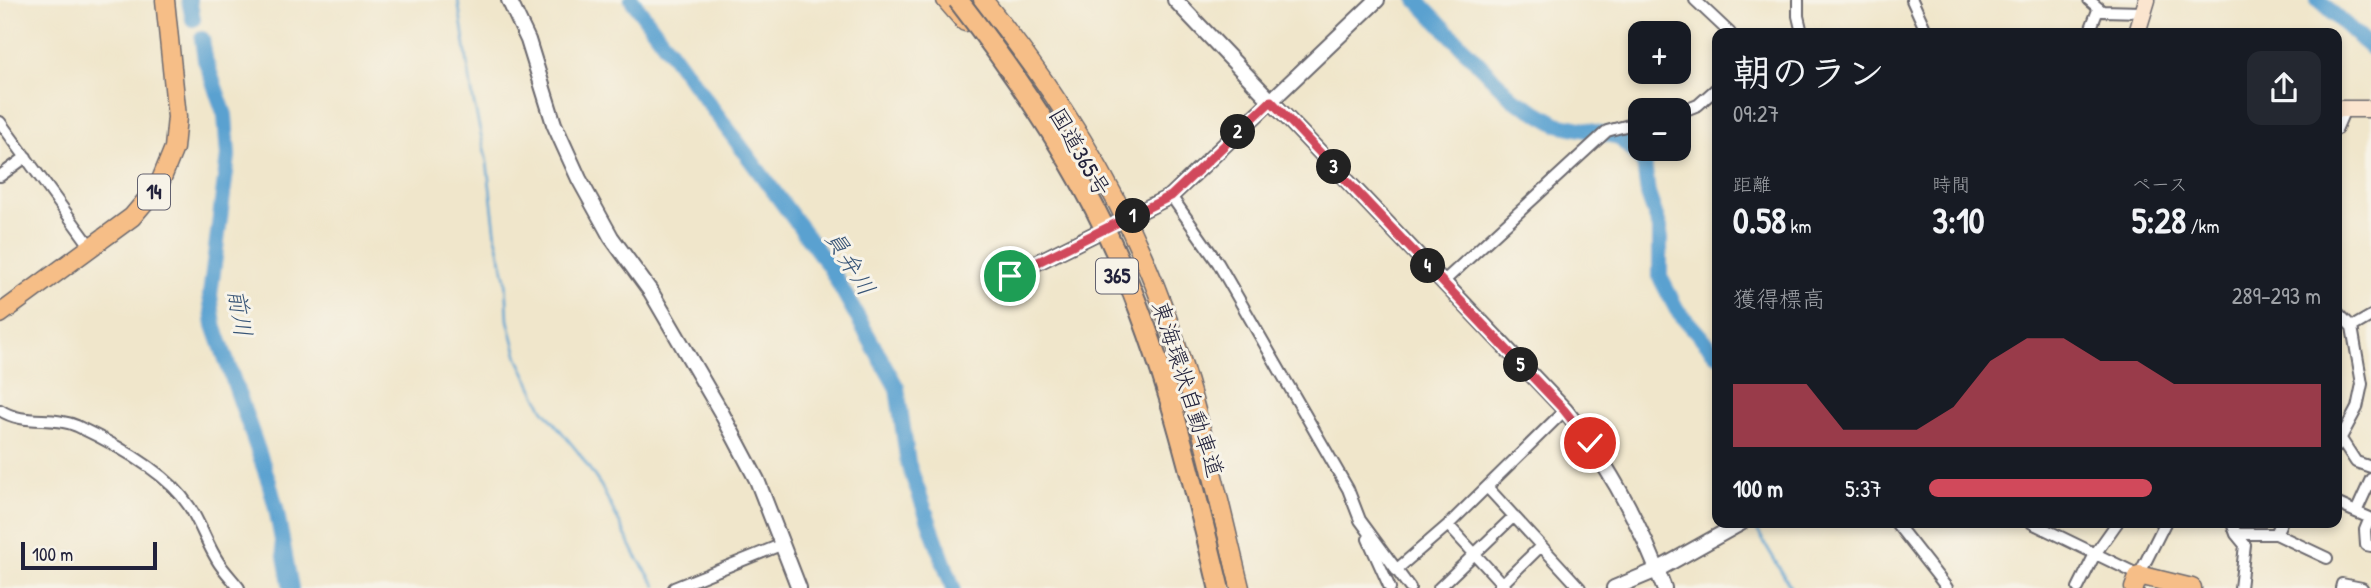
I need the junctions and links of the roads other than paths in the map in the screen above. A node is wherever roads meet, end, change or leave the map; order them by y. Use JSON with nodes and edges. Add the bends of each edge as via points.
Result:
{"nodes":[{"id":1,"x":165,"y":0,"type":"edge"},
{"id":2,"x":509,"y":0,"type":"edge"},
{"id":3,"x":946,"y":0,"type":"edge"},
{"id":4,"x":958,"y":0,"type":"edge"},
{"id":5,"x":983,"y":0,"type":"edge"},
{"id":6,"x":1175,"y":0,"type":"edge"},
{"id":7,"x":1377,"y":0,"type":"edge"},
{"id":8,"x":1695,"y":0,"type":"edge"},
{"id":9,"x":1798,"y":0,"type":"edge"},
{"id":10,"x":1912,"y":0,"type":"edge"},
{"id":11,"x":2089,"y":0,"type":"edge"},
{"id":12,"x":2145,"y":6,"type":"edge"},
{"id":13,"x":2098,"y":9,"type":"junction"},
{"id":14,"x":1725,"y":28,"type":"edge"},
{"id":15,"x":1801,"y":28,"type":"edge"},
{"id":16,"x":1925,"y":28,"type":"edge"},
{"id":17,"x":2091,"y":28,"type":"edge"},
{"id":18,"x":2138,"y":28,"type":"edge"},
{"id":19,"x":1712,"y":92,"type":"edge"},
{"id":20,"x":1271,"y":101,"type":"junction"},
{"id":21,"x":1691,"y":108,"type":"edge"},
{"id":22,"x":2342,"y":109,"type":"edge"},
{"id":23,"x":2371,"y":109,"type":"edge"},
{"id":24,"x":0,"y":122,"type":"edge"},
{"id":25,"x":1628,"y":125,"type":"edge"},
{"id":26,"x":26,"y":157,"type":"junction"},
{"id":27,"x":0,"y":176,"type":"edge"},
{"id":28,"x":1171,"y":196,"type":"junction"},
{"id":29,"x":1126,"y":220,"type":"junction"},
{"id":30,"x":1097,"y":234,"type":"junction"},
{"id":31,"x":91,"y":247,"type":"junction"},
{"id":32,"x":1010,"y":276,"type":"dead end"},
{"id":33,"x":1443,"y":282,"type":"junction"},
{"id":34,"x":0,"y":314,"type":"edge"},
{"id":35,"x":2371,"y":316,"type":"edge"},
{"id":36,"x":2342,"y":317,"type":"edge"},
{"id":37,"x":2352,"y":327,"type":"junction"},
{"id":38,"x":0,"y":410,"type":"edge"},
{"id":39,"x":1564,"y":410,"type":"junction"},
{"id":40,"x":2342,"y":437,"type":"edge"},
{"id":41,"x":2342,"y":446,"type":"edge"},
{"id":42,"x":2371,"y":467,"type":"edge"},
{"id":43,"x":2371,"y":479,"type":"edge"},
{"id":44,"x":1487,"y":487,"type":"junction"},
{"id":45,"x":2342,"y":506,"type":"edge"},
{"id":46,"x":2356,"y":512,"type":"junction"},
{"id":47,"x":1514,"y":516,"type":"junction"},
{"id":48,"x":1360,"y":520,"type":"junction"},
{"id":49,"x":1448,"y":526,"type":"junction"},
{"id":50,"x":1732,"y":528,"type":"edge"},
{"id":51,"x":1899,"y":528,"type":"edge"},
{"id":52,"x":2042,"y":528,"type":"edge"},
{"id":53,"x":2113,"y":528,"type":"edge"},
{"id":54,"x":2163,"y":528,"type":"edge"},
{"id":55,"x":2234,"y":529,"type":"edge"},
{"id":56,"x":2279,"y":529,"type":"edge"},
{"id":57,"x":783,"y":544,"type":"junction"},
{"id":58,"x":1541,"y":546,"type":"junction"},
{"id":59,"x":2371,"y":546,"type":"edge"},
{"id":60,"x":1474,"y":554,"type":"junction"},
{"id":61,"x":2095,"y":554,"type":"junction"},
{"id":62,"x":2327,"y":558,"type":"dead end"},
{"id":63,"x":1396,"y":570,"type":"junction"},
{"id":64,"x":1657,"y":570,"type":"junction"},
{"id":65,"x":2137,"y":582,"type":"edge"},
{"id":66,"x":1502,"y":587,"type":"edge"},
{"id":67,"x":239,"y":588,"type":"edge"},
{"id":68,"x":674,"y":588,"type":"edge"},
{"id":69,"x":799,"y":588,"type":"edge"},
{"id":70,"x":1210,"y":588,"type":"edge"},
{"id":71,"x":1219,"y":588,"type":"edge"},
{"id":72,"x":1240,"y":588,"type":"edge"},
{"id":73,"x":1390,"y":588,"type":"edge"},
{"id":74,"x":1410,"y":588,"type":"edge"},
{"id":75,"x":1439,"y":588,"type":"edge"},
{"id":76,"x":1580,"y":588,"type":"edge"},
{"id":77,"x":1614,"y":588,"type":"edge"},
{"id":78,"x":1664,"y":588,"type":"edge"},
{"id":79,"x":1947,"y":588,"type":"edge"},
{"id":80,"x":2078,"y":588,"type":"edge"},
{"id":81,"x":2192,"y":588,"type":"edge"},
{"id":82,"x":2240,"y":588,"type":"edge"},
{"id":83,"x":2341,"y":588,"type":"edge"},
{"id":84,"x":2362,"y":588,"type":"edge"}],
"edges":[{"from":1,"to":31,"type":"main road","number":"14","via":[[177,108],[171,159],[139,211]]},
{"from":2,"to":57,"type":"street","via":[[528,40],[554,124],[579,178],[721,412],[757,480]]},
{"from":3,"to":30,"type":"main road","name":"国道365号","number":"365","via":[[1032,116]]},
{"from":4,"to":71,"type":"highway","name":"東海環状自動車道","bridge":true,"via":[[1059,145],[1121,266],[1172,406]]},
{"from":5,"to":29,"type":"main road","name":"国道365号","number":"365","via":[[1079,135]]},
{"from":6,"to":20,"type":"street"},
{"from":7,"to":20,"type":"street"},
{"from":8,"to":14,"type":"street"},
{"from":9,"to":15,"type":"street"},
{"from":10,"to":16,"type":"street"},
{"from":11,"to":13,"type":"street"},
{"from":12,"to":13,"type":"street","via":[[2112,12]]},
{"from":12,"to":18,"type":"main road"},
{"from":13,"to":17,"type":"street"},
{"from":19,"to":21,"type":"street"},
{"from":20,"to":28,"type":"street"},
{"from":20,"to":33,"type":"street"},
{"from":22,"to":23,"type":"main road"},
{"from":24,"to":26,"type":"street"},
{"from":25,"to":33,"type":"street","via":[[1607,131]]},
{"from":26,"to":27,"type":"street"},
{"from":26,"to":31,"type":"street"},
{"from":28,"to":29,"type":"street"},
{"from":28,"to":48,"type":"street","via":[[1218,263],[1348,489]]},
{"from":29,"to":30,"type":"street"},
{"from":29,"to":72,"type":"main road","name":"国道365号","number":"365","via":[[1162,304],[1187,380]]},
{"from":30,"to":32,"type":"street"},
{"from":30,"to":70,"type":"main road","name":"国道365号","number":"365","via":[[1135,322],[1160,396]]},
{"from":31,"to":34,"type":"main road","number":"14"},
{"from":33,"to":39,"type":"street"},
{"from":35,"to":37,"type":"street"},
{"from":36,"to":37,"type":"street"},
{"from":37,"to":40,"type":"street","via":[[2361,393]]},
{"from":38,"to":67,"type":"street","via":[[19,419],[73,425],[150,468],[190,506],[219,563]]},
{"from":39,"to":44,"type":"street"},
{"from":39,"to":64,"type":"street","via":[[1597,454]]},
{"from":41,"to":42,"type":"street","via":[[2356,462]]},
{"from":43,"to":46,"type":"street"},
{"from":44,"to":47,"type":"street"},
{"from":44,"to":49,"type":"street"},
{"from":45,"to":46,"type":"street"},
{"from":46,"to":59,"type":"street","via":[[2370,518],[2365,537],[2366,545]]},
{"from":47,"to":58,"type":"street"},
{"from":47,"to":60,"type":"street"},
{"from":48,"to":63,"type":"street"},
{"from":48,"to":73,"type":"street"},
{"from":49,"to":60,"type":"street"},
{"from":49,"to":63,"type":"street"},
{"from":50,"to":64,"type":"street"},
{"from":51,"to":79,"type":"street"},
{"from":52,"to":61,"type":"street"},
{"from":53,"to":61,"type":"street"},
{"from":54,"to":65,"type":"street"},
{"from":55,"to":56,"type":"street"},
{"from":55,"to":82,"type":"street","via":[[2245,545]]},
{"from":56,"to":62,"type":"street"},
{"from":57,"to":68,"type":"street"},
{"from":57,"to":69,"type":"street"},
{"from":58,"to":66,"type":"street"},
{"from":58,"to":76,"type":"street"},
{"from":60,"to":66,"type":"street"},
{"from":60,"to":75,"type":"street"},
{"from":61,"to":65,"type":"street"},
{"from":61,"to":80,"type":"street"},
{"from":63,"to":74,"type":"street"},
{"from":64,"to":77,"type":"street"},
{"from":64,"to":78,"type":"street"},
{"from":65,"to":81,"type":"main road"},
{"from":83,"to":84,"type":"street","via":[[2342,584]]}]}
